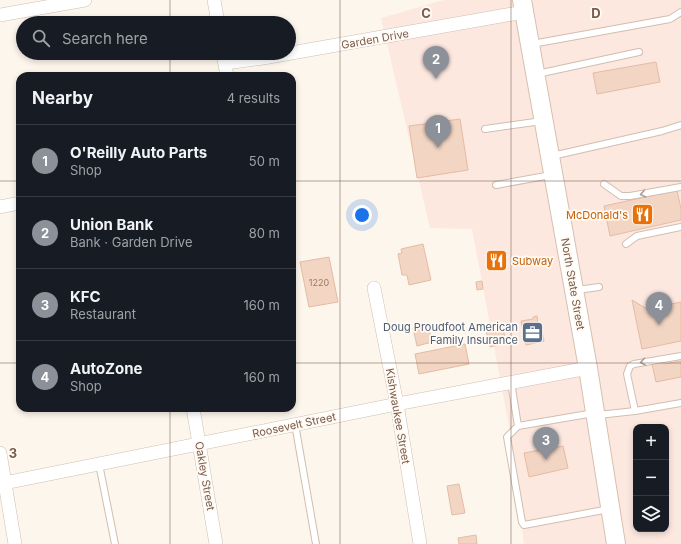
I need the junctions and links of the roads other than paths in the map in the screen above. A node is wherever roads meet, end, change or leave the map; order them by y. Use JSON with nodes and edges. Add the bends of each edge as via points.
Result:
{"nodes":[{"id":1,"x":85,"y":0,"type":"edge"},
{"id":2,"x":214,"y":0,"type":"edge"},
{"id":3,"x":523,"y":6,"type":"edge"},
{"id":4,"x":681,"y":12,"type":"edge"},
{"id":5,"x":0,"y":15,"type":"edge"},
{"id":6,"x":217,"y":16,"type":"edge"},
{"id":7,"x":530,"y":44,"type":"junction"},
{"id":8,"x":296,"y":51,"type":"edge"},
{"id":9,"x":639,"y":52,"type":"dead end"},
{"id":10,"x":250,"y":60,"type":"edge"},
{"id":11,"x":225,"y":64,"type":"edge"},
{"id":12,"x":535,"y":75,"type":"junction"},
{"id":13,"x":544,"y":121,"type":"junction"},
{"id":14,"x":681,"y":125,"type":"edge"},
{"id":15,"x":485,"y":129,"type":"dead end"},
{"id":16,"x":550,"y":156,"type":"junction"},
{"id":17,"x":553,"y":174,"type":"junction"},
{"id":18,"x":604,"y":184,"type":"dead end"},
{"id":19,"x":496,"y":185,"type":"dead end"},
{"id":20,"x":681,"y":187,"type":"edge"},
{"id":21,"x":16,"y":204,"type":"edge"},
{"id":22,"x":0,"y":207,"type":"edge"},
{"id":23,"x":681,"y":226,"type":"edge"},
{"id":24,"x":626,"y":244,"type":"dead end"},
{"id":25,"x":599,"y":287,"type":"dead end"},
{"id":26,"x":374,"y":288,"type":"dead end"},
{"id":27,"x":574,"y":290,"type":"junction"},
{"id":28,"x":681,"y":356,"type":"edge"},
{"id":29,"x":588,"y":368,"type":"junction"},
{"id":30,"x":511,"y":382,"type":"junction"},
{"id":31,"x":681,"y":403,"type":"edge"},
{"id":32,"x":397,"y":404,"type":"junction"},
{"id":33,"x":635,"y":411,"type":"junction"},
{"id":34,"x":194,"y":412,"type":"edge"},
{"id":35,"x":596,"y":414,"type":"junction"},
{"id":36,"x":295,"y":424,"type":"junction"},
{"id":37,"x":518,"y":426,"type":"junction"},
{"id":38,"x":199,"y":444,"type":"junction"},
{"id":39,"x":0,"y":453,"type":"edge"},
{"id":40,"x":99,"y":464,"type":"junction"},
{"id":41,"x":3,"y":484,"type":"edge"},
{"id":42,"x":611,"y":509,"type":"junction"},
{"id":43,"x":15,"y":544,"type":"edge"},
{"id":44,"x":115,"y":544,"type":"edge"},
{"id":45,"x":216,"y":544,"type":"edge"},
{"id":46,"x":316,"y":544,"type":"edge"},
{"id":47,"x":420,"y":544,"type":"edge"},
{"id":48,"x":616,"y":544,"type":"edge"}],
"edges":[{"from":1,"to":5,"type":"street"},
{"from":2,"to":6,"type":"street"},
{"from":3,"to":7,"type":"main road","name":"North State Street"},
{"from":3,"to":8,"type":"street","name":"Garden Drive"},
{"from":4,"to":7,"type":"lane","via":[[670,19]]},
{"from":7,"to":12,"type":"main road","name":"North State Street"},
{"from":9,"to":12,"type":"lane"},
{"from":10,"to":11,"type":"street","name":"Garden Drive"},
{"from":12,"to":13,"type":"main road","name":"North State Street"},
{"from":13,"to":15,"type":"lane"},
{"from":13,"to":16,"type":"main road","name":"North State Street"},
{"from":14,"to":16,"type":"lane"},
{"from":16,"to":17,"type":"main road","name":"North State Street"},
{"from":17,"to":19,"type":"lane"},
{"from":17,"to":27,"type":"main road","name":"North State Street"},
{"from":20,"to":18,"type":"lane","one_way":true,"via":[[621,196]]},
{"from":21,"to":22,"type":"street"},
{"from":23,"to":24,"type":"lane","via":[[637,236]]},
{"from":25,"to":27,"type":"lane"},
{"from":26,"to":32,"type":"street","name":"Kishwaukee Street"},
{"from":27,"to":29,"type":"main road","name":"North State Street"},
{"from":28,"to":33,"type":"lane","one_way":true,"via":[[630,366],[627,374]]},
{"from":29,"to":30,"type":"street","name":"Roosevelt Street"},
{"from":29,"to":35,"type":"main road","name":"North State Street"},
{"from":30,"to":32,"type":"street","name":"Roosevelt Street"},
{"from":30,"to":37,"type":"lane"},
{"from":31,"to":33,"type":"lane"},
{"from":32,"to":36,"type":"street","name":"Roosevelt Street"},
{"from":32,"to":47,"type":"street","name":"Kishwaukee Street"},
{"from":33,"to":35,"type":"lane"},
{"from":34,"to":38,"type":"street","name":"Oakley Street"},
{"from":35,"to":37,"type":"lane"},
{"from":35,"to":42,"type":"main road","name":"North State Street"},
{"from":36,"to":38,"type":"street","name":"Roosevelt Street"},
{"from":36,"to":46,"type":"lane"},
{"from":37,"to":42,"type":"lane","via":[[507,437],[524,525]]},
{"from":38,"to":40,"type":"street","name":"Roosevelt Street"},
{"from":38,"to":45,"type":"street","name":"Oakley Street"},
{"from":39,"to":41,"type":"street"},
{"from":40,"to":41,"type":"street","name":"Roosevelt Street"},
{"from":40,"to":44,"type":"lane"},
{"from":41,"to":43,"type":"street"},
{"from":42,"to":48,"type":"main road","name":"North State Street"}]}
